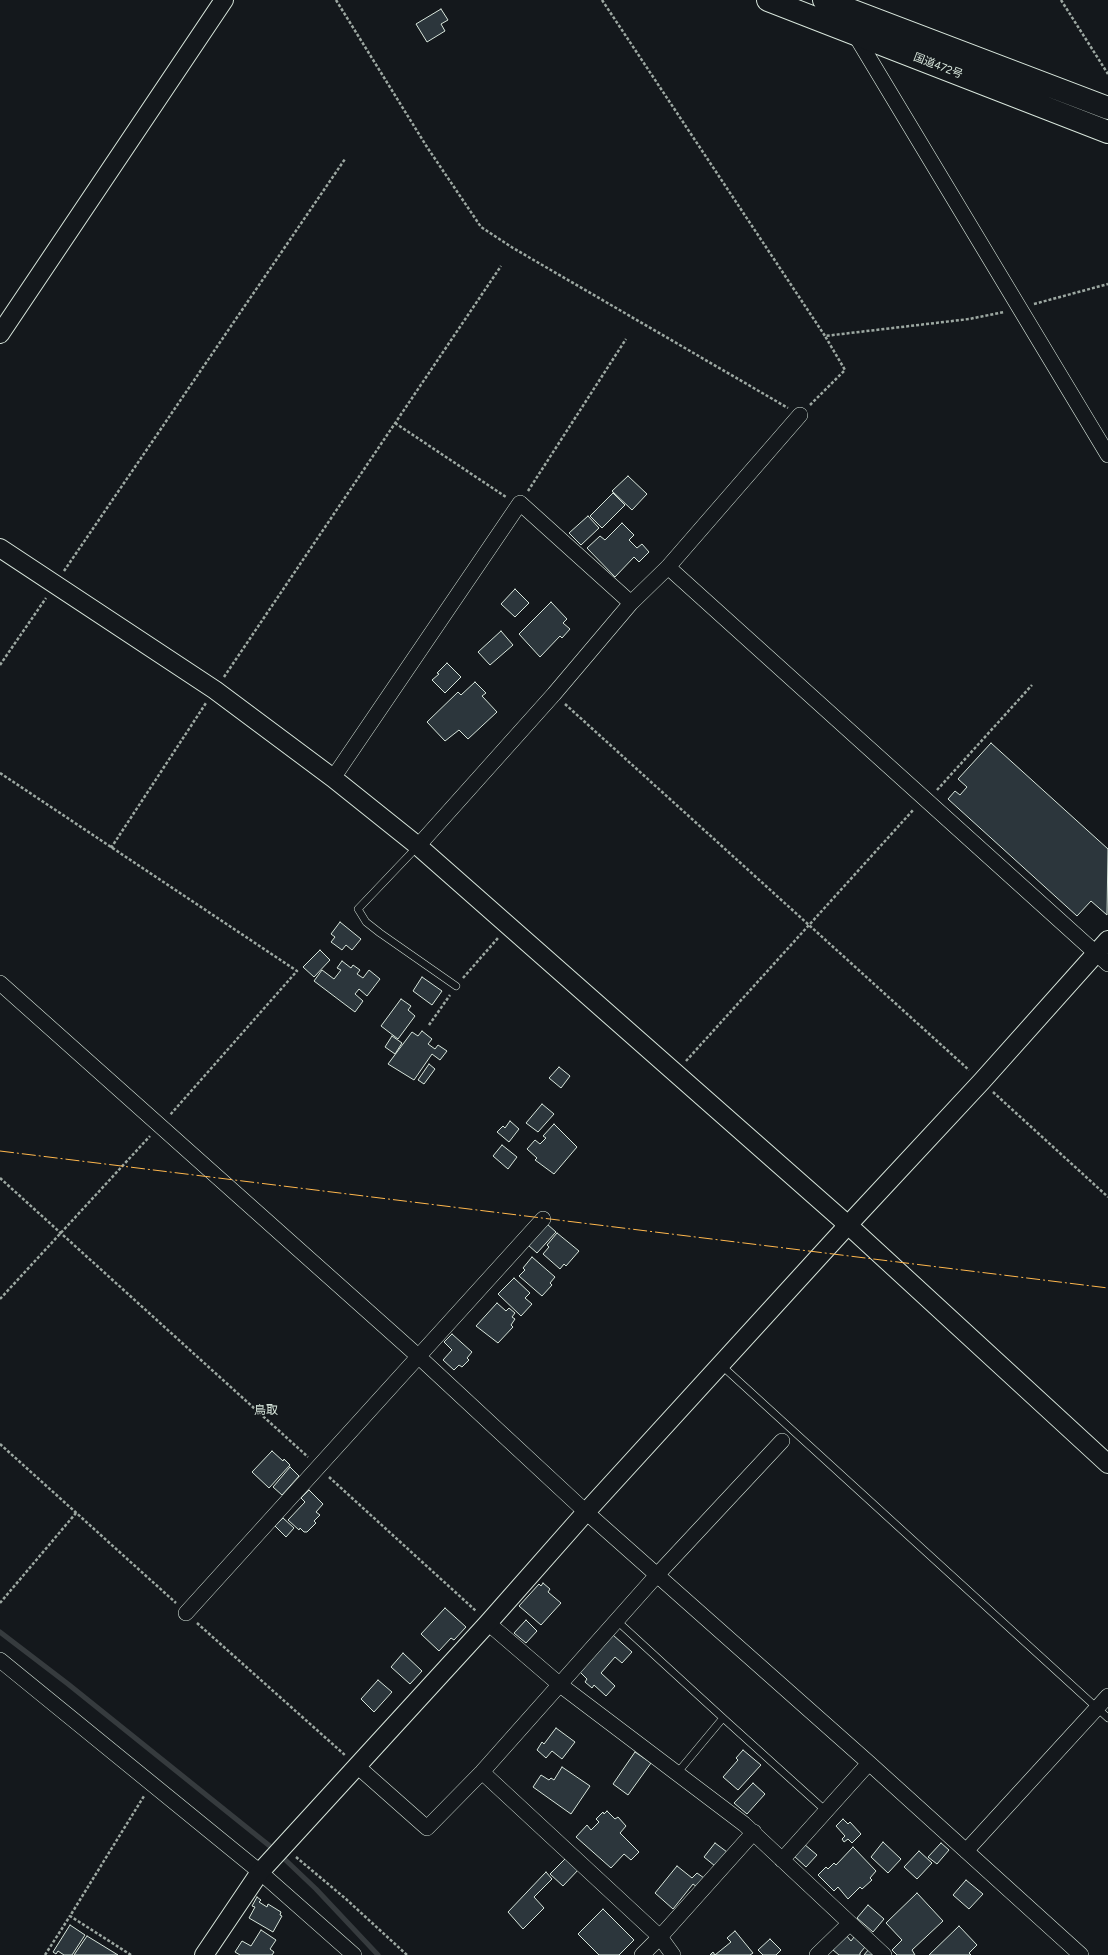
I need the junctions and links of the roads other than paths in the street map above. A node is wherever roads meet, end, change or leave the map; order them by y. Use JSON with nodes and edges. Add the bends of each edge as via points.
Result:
{"nodes":[{"id":1,"x":224,"y":0,"type":"edge"},
{"id":2,"x":768,"y":0,"type":"edge"},
{"id":3,"x":824,"y":0,"type":"edge"},
{"id":4,"x":854,"y":33,"type":"junction"},
{"id":5,"x":1108,"y":108,"type":"edge"},
{"id":6,"x":1108,"y":132,"type":"edge"},
{"id":7,"x":0,"y":334,"type":"edge"},
{"id":8,"x":800,"y":415,"type":"road end"},
{"id":9,"x":1108,"y":456,"type":"edge"},
{"id":10,"x":0,"y":548,"type":"edge"},
{"id":11,"x":668,"y":567,"type":"junction"},
{"id":12,"x":631,"y":603,"type":"junction"},
{"id":13,"x":333,"y":778,"type":"junction"},
{"id":14,"x":418,"y":846,"type":"junction"},
{"id":15,"x":1108,"y":940,"type":"edge"},
{"id":16,"x":1102,"y":958,"type":"edge"},
{"id":17,"x":0,"y":983,"type":"edge"},
{"id":18,"x":456,"y":986,"type":"road end"},
{"id":19,"x":543,"y":1219,"type":"dead end"},
{"id":20,"x":848,"y":1225,"type":"junction"},
{"id":21,"x":418,"y":1356,"type":"junction"},
{"id":22,"x":721,"y":1366,"type":"junction"},
{"id":23,"x":782,"y":1441,"type":"dead end"},
{"id":24,"x":1108,"y":1464,"type":"edge"},
{"id":25,"x":586,"y":1512,"type":"junction"},
{"id":26,"x":657,"y":1575,"type":"junction"},
{"id":27,"x":186,"y":1613,"type":"dead end"},
{"id":28,"x":616,"y":1620,"type":"junction"},
{"id":29,"x":488,"y":1623,"type":"junction"},
{"id":30,"x":0,"y":1660,"type":"edge"},
{"id":31,"x":559,"y":1684,"type":"junction"},
{"id":32,"x":1108,"y":1696,"type":"edge"},
{"id":33,"x":1103,"y":1713,"type":"edge"},
{"id":34,"x":723,"y":1718,"type":"junction"},
{"id":35,"x":870,"y":1763,"type":"junction"},
{"id":36,"x":357,"y":1766,"type":"junction"},
{"id":37,"x":482,"y":1772,"type":"junction"},
{"id":38,"x":678,"y":1772,"type":"junction"},
{"id":39,"x":826,"y":1811,"type":"junction"},
{"id":40,"x":754,"y":1832,"type":"junction"},
{"id":41,"x":966,"y":1852,"type":"junction"},
{"id":42,"x":782,"y":1860,"type":"junction"},
{"id":43,"x":260,"y":1872,"type":"junction"},
{"id":44,"x":849,"y":1924,"type":"junction"},
{"id":45,"x":660,"y":1938,"type":"junction"},
{"id":46,"x":204,"y":1955,"type":"edge"},
{"id":47,"x":354,"y":1955,"type":"edge"},
{"id":48,"x":642,"y":1955,"type":"edge"},
{"id":49,"x":674,"y":1955,"type":"edge"},
{"id":50,"x":817,"y":1955,"type":"edge"},
{"id":51,"x":884,"y":1955,"type":"edge"},
{"id":52,"x":1081,"y":1955,"type":"edge"}],
"edges":[{"from":1,"to":7,"type":"street"},
{"from":2,"to":4,"type":"highway","name":"国道472号"},
{"from":3,"to":5,"type":"highway","name":"国道472号"},
{"from":4,"to":6,"type":"highway","name":"国道472号"},
{"from":4,"to":9,"type":"street"},
{"from":8,"to":11,"type":"street"},
{"from":10,"to":13,"type":"street","via":[[215,690]]},
{"from":11,"to":12,"type":"street"},
{"from":11,"to":16,"type":"street"},
{"from":12,"to":13,"type":"street","via":[[519,504]]},
{"from":12,"to":14,"type":"street","via":[[554,694]]},
{"from":13,"to":14,"type":"street"},
{"from":14,"to":18,"type":"lane","via":[[358,909],[366,922],[380,933]]},
{"from":14,"to":20,"type":"street"},
{"from":15,"to":16,"type":"street"},
{"from":16,"to":20,"type":"street","via":[[982,1081]]},
{"from":17,"to":21,"type":"street"},
{"from":19,"to":21,"type":"street"},
{"from":20,"to":22,"type":"street"},
{"from":20,"to":24,"type":"street"},
{"from":21,"to":25,"type":"street"},
{"from":21,"to":27,"type":"street"},
{"from":22,"to":25,"type":"street"},
{"from":22,"to":33,"type":"lane"},
{"from":23,"to":26,"type":"street"},
{"from":25,"to":26,"type":"street"},
{"from":25,"to":29,"type":"street"},
{"from":26,"to":28,"type":"street"},
{"from":26,"to":35,"type":"street"},
{"from":28,"to":31,"type":"street"},
{"from":28,"to":34,"type":"lane"},
{"from":29,"to":31,"type":"street"},
{"from":29,"to":36,"type":"street"},
{"from":30,"to":43,"type":"street"},
{"from":31,"to":37,"type":"street"},
{"from":31,"to":38,"type":"street"},
{"from":32,"to":33,"type":"street"},
{"from":33,"to":41,"type":"street"},
{"from":34,"to":38,"type":"lane"},
{"from":34,"to":39,"type":"lane"},
{"from":35,"to":39,"type":"street"},
{"from":35,"to":41,"type":"street"},
{"from":36,"to":37,"type":"street","via":[[427,1828]]},
{"from":36,"to":43,"type":"street"},
{"from":37,"to":45,"type":"street"},
{"from":38,"to":40,"type":"street"},
{"from":39,"to":42,"type":"street"},
{"from":40,"to":42,"type":"street"},
{"from":40,"to":45,"type":"street"},
{"from":41,"to":52,"type":"street"},
{"from":42,"to":44,"type":"street"},
{"from":43,"to":46,"type":"street"},
{"from":43,"to":47,"type":"street"},
{"from":44,"to":50,"type":"street"},
{"from":44,"to":51,"type":"street"},
{"from":45,"to":48,"type":"street"},
{"from":45,"to":49,"type":"street"}]}
